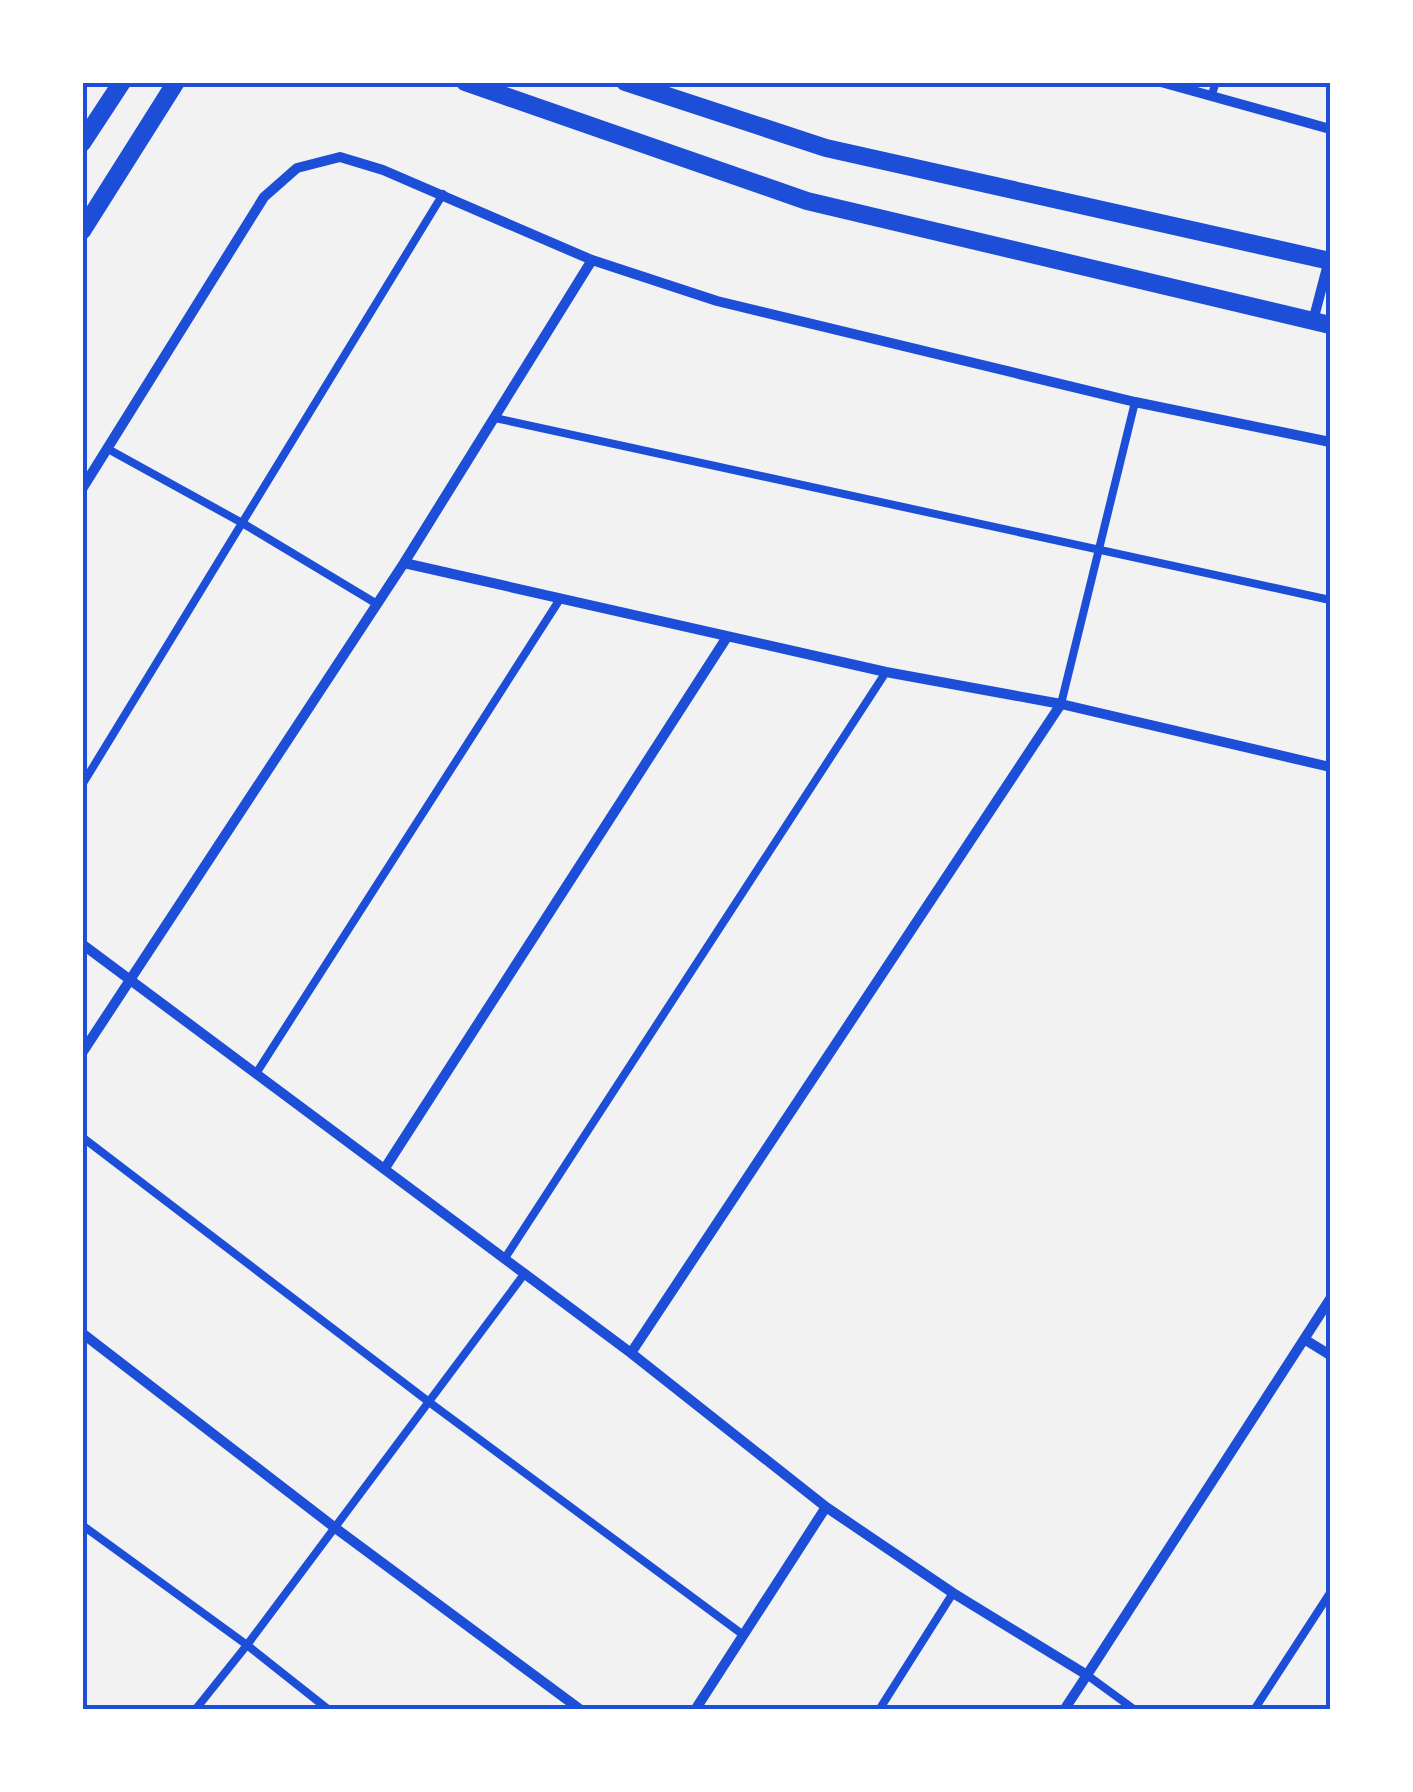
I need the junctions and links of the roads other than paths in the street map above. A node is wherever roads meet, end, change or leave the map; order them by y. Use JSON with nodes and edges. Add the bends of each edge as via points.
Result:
{"nodes":[{"id":1,"x":122,"y":82,"type":"edge"},
{"id":2,"x":176,"y":82,"type":"edge"},
{"id":3,"x":464,"y":82,"type":"edge"},
{"id":4,"x":625,"y":82,"type":"edge"},
{"id":5,"x":1160,"y":82,"type":"edge"},
{"id":6,"x":1214,"y":88,"type":"edge"},
{"id":7,"x":1330,"y":129,"type":"edge"},
{"id":8,"x":82,"y":143,"type":"edge"},
{"id":9,"x":442,"y":194,"type":"junction"},
{"id":10,"x":82,"y":231,"type":"edge"},
{"id":11,"x":1330,"y":259,"type":"edge"},
{"id":12,"x":592,"y":260,"type":"junction"},
{"id":13,"x":1322,"y":323,"type":"edge"},
{"id":14,"x":1135,"y":402,"type":"junction"},
{"id":15,"x":494,"y":418,"type":"junction"},
{"id":16,"x":1330,"y":442,"type":"edge"},
{"id":17,"x":108,"y":449,"type":"junction"},
{"id":18,"x":82,"y":489,"type":"edge"},
{"id":19,"x":244,"y":524,"type":"junction"},
{"id":20,"x":1101,"y":550,"type":"junction"},
{"id":21,"x":404,"y":563,"type":"junction"},
{"id":22,"x":560,"y":599,"type":"junction"},
{"id":23,"x":1330,"y":600,"type":"edge"},
{"id":24,"x":377,"y":604,"type":"junction"},
{"id":25,"x":727,"y":637,"type":"junction"},
{"id":26,"x":886,"y":672,"type":"junction"},
{"id":27,"x":1061,"y":704,"type":"junction"},
{"id":28,"x":1330,"y":766,"type":"edge"},
{"id":29,"x":82,"y":785,"type":"edge"},
{"id":30,"x":82,"y":944,"type":"edge"},
{"id":31,"x":131,"y":977,"type":"junction"},
{"id":32,"x":82,"y":1053,"type":"edge"},
{"id":33,"x":257,"y":1072,"type":"junction"},
{"id":34,"x":82,"y":1137,"type":"edge"},
{"id":35,"x":385,"y":1168,"type":"junction"},
{"id":36,"x":505,"y":1258,"type":"junction"},
{"id":37,"x":525,"y":1273,"type":"junction"},
{"id":38,"x":1330,"y":1299,"type":"edge"},
{"id":39,"x":82,"y":1333,"type":"edge"},
{"id":40,"x":1304,"y":1338,"type":"junction"},
{"id":41,"x":631,"y":1352,"type":"junction"},
{"id":42,"x":1330,"y":1355,"type":"edge"},
{"id":43,"x":429,"y":1402,"type":"junction"},
{"id":44,"x":826,"y":1507,"type":"junction"},
{"id":45,"x":82,"y":1525,"type":"edge"},
{"id":46,"x":334,"y":1528,"type":"junction"},
{"id":47,"x":953,"y":1593,"type":"junction"},
{"id":48,"x":1330,"y":1593,"type":"edge"},
{"id":49,"x":742,"y":1634,"type":"junction"},
{"id":50,"x":247,"y":1645,"type":"junction"},
{"id":51,"x":1087,"y":1674,"type":"junction"},
{"id":52,"x":195,"y":1710,"type":"edge"},
{"id":53,"x":329,"y":1710,"type":"edge"},
{"id":54,"x":581,"y":1710,"type":"edge"},
{"id":55,"x":695,"y":1710,"type":"edge"},
{"id":56,"x":879,"y":1710,"type":"edge"},
{"id":57,"x":1064,"y":1710,"type":"edge"},
{"id":58,"x":1134,"y":1710,"type":"edge"},
{"id":59,"x":1254,"y":1710,"type":"edge"}],
"edges":[{"from":1,"to":8,"type":"street"},
{"from":2,"to":10,"type":"street"},
{"from":3,"to":13,"type":"street","via":[[806,201]]},
{"from":4,"to":11,"type":"street","via":[[826,148]]},
{"from":5,"to":6,"type":"street"},
{"from":6,"to":7,"type":"street"},
{"from":9,"to":12,"type":"street"},
{"from":9,"to":17,"type":"street","via":[[340,158],[296,168],[264,198]]},
{"from":9,"to":19,"type":"lane"},
{"from":11,"to":13,"type":"street"},
{"from":12,"to":14,"type":"street","via":[[792,320]]},
{"from":12,"to":15,"type":"street"},
{"from":14,"to":16,"type":"street"},
{"from":14,"to":20,"type":"lane"},
{"from":15,"to":20,"type":"lane"},
{"from":15,"to":21,"type":"street"},
{"from":17,"to":18,"type":"street"},
{"from":17,"to":19,"type":"lane"},
{"from":19,"to":24,"type":"lane"},
{"from":19,"to":29,"type":"lane"},
{"from":20,"to":23,"type":"lane"},
{"from":20,"to":27,"type":"lane"},
{"from":21,"to":22,"type":"street"},
{"from":21,"to":24,"type":"street"},
{"from":22,"to":25,"type":"street"},
{"from":22,"to":33,"type":"lane"},
{"from":24,"to":31,"type":"street"},
{"from":25,"to":26,"type":"street"},
{"from":25,"to":35,"type":"street"},
{"from":26,"to":27,"type":"street"},
{"from":26,"to":36,"type":"lane"},
{"from":27,"to":28,"type":"street"},
{"from":27,"to":41,"type":"street"},
{"from":30,"to":31,"type":"street"},
{"from":31,"to":32,"type":"street"},
{"from":31,"to":33,"type":"street"},
{"from":33,"to":35,"type":"street"},
{"from":34,"to":43,"type":"lane"},
{"from":35,"to":36,"type":"street"},
{"from":36,"to":37,"type":"street"},
{"from":37,"to":41,"type":"street"},
{"from":37,"to":43,"type":"lane"},
{"from":38,"to":40,"type":"street"},
{"from":39,"to":46,"type":"street"},
{"from":40,"to":42,"type":"street"},
{"from":40,"to":51,"type":"street"},
{"from":41,"to":44,"type":"street"},
{"from":43,"to":46,"type":"lane"},
{"from":43,"to":49,"type":"lane"},
{"from":44,"to":47,"type":"street"},
{"from":44,"to":49,"type":"street"},
{"from":45,"to":50,"type":"lane"},
{"from":46,"to":50,"type":"lane"},
{"from":46,"to":54,"type":"street"},
{"from":47,"to":51,"type":"street"},
{"from":47,"to":56,"type":"lane"},
{"from":48,"to":59,"type":"lane"},
{"from":49,"to":55,"type":"street"},
{"from":50,"to":52,"type":"lane"},
{"from":50,"to":53,"type":"lane"},
{"from":51,"to":57,"type":"street"},
{"from":51,"to":58,"type":"lane"}]}
